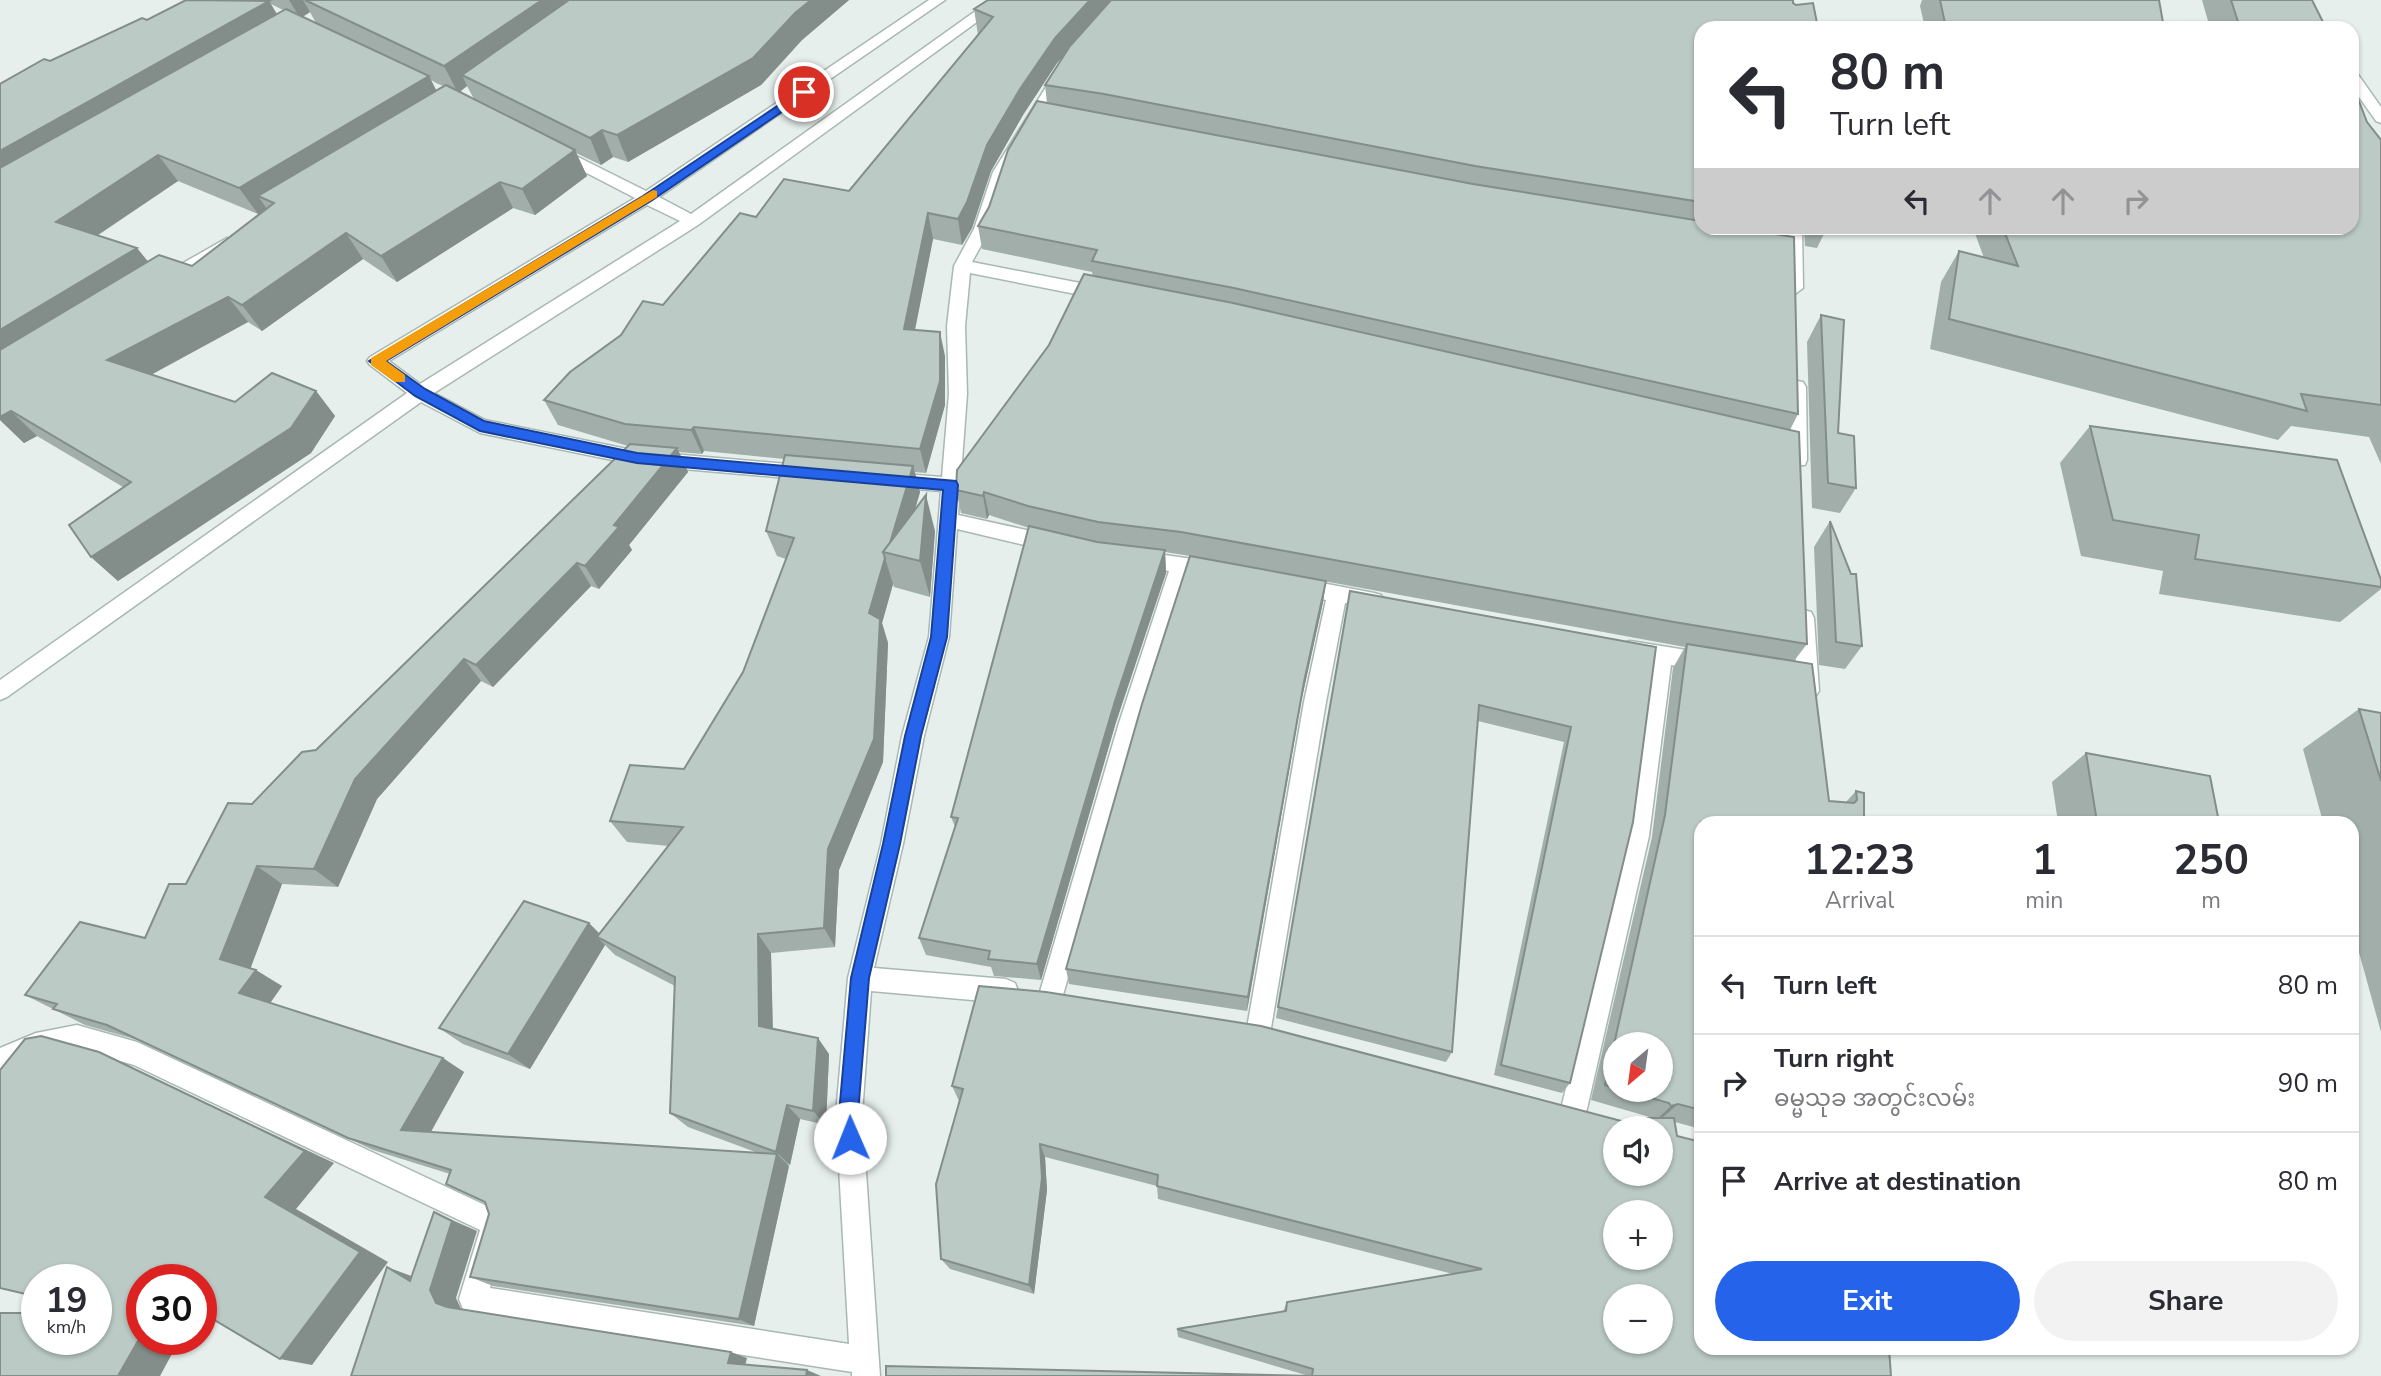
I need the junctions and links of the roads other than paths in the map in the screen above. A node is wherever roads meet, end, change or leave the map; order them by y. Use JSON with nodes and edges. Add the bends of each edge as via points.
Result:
{"nodes":[{"id":1,"x":938,"y":0,"type":"edge"},
{"id":2,"x":1000,"y":0,"type":"edge"},
{"id":3,"x":1072,"y":60,"type":"edge"},
{"id":4,"x":2359,"y":86,"type":"edge"},
{"id":5,"x":1032,"y":116,"type":"junction"},
{"id":6,"x":2381,"y":117,"type":"edge"},
{"id":7,"x":1057,"y":119,"type":"edge"},
{"id":8,"x":541,"y":144,"type":"edge"},
{"id":9,"x":647,"y":198,"type":"junction"},
{"id":10,"x":692,"y":222,"type":"junction"},
{"id":11,"x":247,"y":231,"type":"edge"},
{"id":12,"x":1792,"y":235,"type":"edge"},
{"id":13,"x":962,"y":266,"type":"junction"},
{"id":14,"x":153,"y":289,"type":"edge"},
{"id":15,"x":1125,"y":298,"type":"edge"},
{"id":16,"x":1795,"y":309,"type":"edge"},
{"id":17,"x":1796,"y":364,"type":"edge"},
{"id":18,"x":420,"y":393,"type":"junction"},
{"id":19,"x":637,"y":458,"type":"junction"},
{"id":20,"x":828,"y":474,"type":"edge"},
{"id":21,"x":1799,"y":475,"type":"edge"},
{"id":22,"x":617,"y":478,"type":"edge"},
{"id":23,"x":869,"y":478,"type":"edge"},
{"id":24,"x":951,"y":485,"type":"junction"},
{"id":25,"x":949,"y":520,"type":"junction"},
{"id":26,"x":1075,"y":549,"type":"edge"},
{"id":27,"x":1114,"y":557,"type":"edge"},
{"id":28,"x":1181,"y":565,"type":"junction"},
{"id":29,"x":1233,"y":574,"type":"edge"},
{"id":30,"x":1272,"y":582,"type":"edge"},
{"id":31,"x":1337,"y":594,"type":"junction"},
{"id":32,"x":1804,"y":598,"type":"edge"},
{"id":33,"x":1391,"y":604,"type":"edge"},
{"id":34,"x":1608,"y":645,"type":"edge"},
{"id":35,"x":1662,"y":655,"type":"junction"},
{"id":36,"x":1728,"y":666,"type":"edge"},
{"id":37,"x":0,"y":691,"type":"edge"},
{"id":38,"x":1810,"y":705,"type":"edge"},
{"id":39,"x":860,"y":978,"type":"junction"},
{"id":40,"x":1051,"y":995,"type":"junction"},
{"id":41,"x":1077,"y":999,"type":"edge"},
{"id":42,"x":1233,"y":1024,"type":"edge"},
{"id":43,"x":1259,"y":1028,"type":"junction"},
{"id":44,"x":1286,"y":1035,"type":"edge"},
{"id":45,"x":0,"y":1061,"type":"edge"},
{"id":46,"x":1548,"y":1102,"type":"edge"},
{"id":47,"x":865,"y":1368,"type":"edge"}],
"edges":[{"from":1,"to":9,"type":"street"},
{"from":2,"to":10,"type":"street"},
{"from":3,"to":5,"type":"street"},
{"from":4,"to":6,"type":"street"},
{"from":5,"to":7,"type":"street"},
{"from":5,"to":13,"type":"street","via":[[1001,172],[982,229]]},
{"from":8,"to":9,"type":"street"},
{"from":9,"to":10,"type":"street"},
{"from":9,"to":18,"type":"street","via":[[376,361]]},
{"from":10,"to":18,"type":"street"},
{"from":11,"to":14,"type":"street"},
{"from":12,"to":16,"type":"street","via":[[1788,252]]},
{"from":13,"to":15,"type":"street"},
{"from":13,"to":24,"type":"street"},
{"from":17,"to":21,"type":"street","via":[[1791,447]]},
{"from":18,"to":19,"type":"street","via":[[480,426]]},
{"from":18,"to":37,"type":"street"},
{"from":19,"to":20,"type":"street"},
{"from":19,"to":22,"type":"street"},
{"from":23,"to":24,"type":"street"},
{"from":24,"to":25,"type":"street"},
{"from":25,"to":26,"type":"street"},
{"from":25,"to":39,"type":"street","via":[[939,637]]},
{"from":27,"to":28,"type":"street"},
{"from":28,"to":29,"type":"street"},
{"from":28,"to":40,"type":"street"},
{"from":30,"to":31,"type":"street"},
{"from":31,"to":33,"type":"street"},
{"from":31,"to":43,"type":"street"},
{"from":32,"to":38,"type":"street","via":[[1800,678]]},
{"from":34,"to":35,"type":"street"},
{"from":35,"to":36,"type":"street"},
{"from":35,"to":46,"type":"street","via":[[1638,836],[1586,1112]]},
{"from":39,"to":40,"type":"street"},
{"from":39,"to":47,"type":"street","via":[[849,1114]]},
{"from":40,"to":41,"type":"street"},
{"from":42,"to":43,"type":"street"},
{"from":43,"to":44,"type":"street"},
{"from":45,"to":47,"type":"street","via":[[36,1045],[77,1037],[137,1054],[495,1223],[473,1298]]}]}
